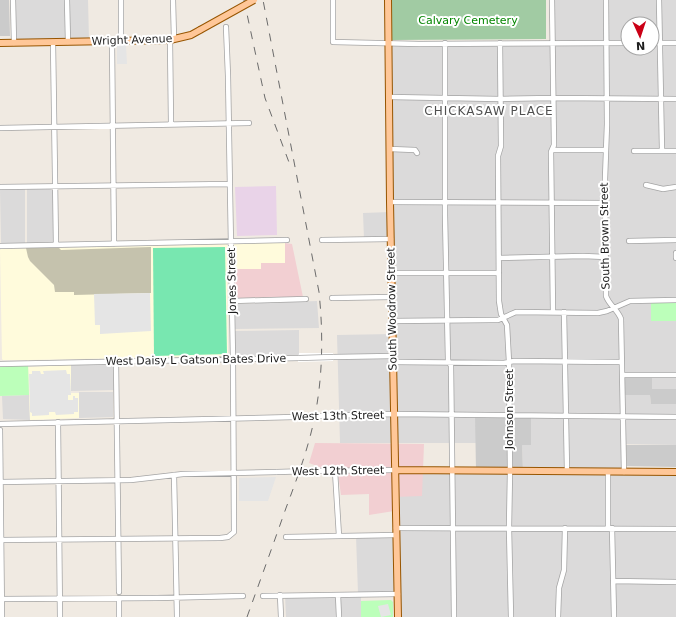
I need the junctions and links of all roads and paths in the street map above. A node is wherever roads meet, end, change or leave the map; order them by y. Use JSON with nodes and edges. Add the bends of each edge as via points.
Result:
{"nodes":[{"id":1,"x":14,"y":0,"type":"edge"},
{"id":2,"x":67,"y":0,"type":"edge"},
{"id":3,"x":121,"y":0,"type":"edge"},
{"id":4,"x":173,"y":0,"type":"edge"},
{"id":5,"x":254,"y":0,"type":"edge"},
{"id":6,"x":333,"y":0,"type":"edge"},
{"id":7,"x":388,"y":0,"type":"edge"},
{"id":8,"x":552,"y":0,"type":"edge"},
{"id":9,"x":606,"y":0,"type":"edge"},
{"id":10,"x":659,"y":0,"type":"edge"},
{"id":11,"x":659,"y":16,"type":"edge"},
{"id":12,"x":226,"y":27,"type":"dead end"},
{"id":13,"x":172,"y":40,"type":"junction"},
{"id":14,"x":53,"y":42,"type":"junction"},
{"id":15,"x":68,"y":42,"type":"junction"},
{"id":16,"x":112,"y":42,"type":"junction"},
{"id":17,"x":122,"y":42,"type":"junction"},
{"id":18,"x":0,"y":43,"type":"edge"},
{"id":19,"x":14,"y":43,"type":"junction"},
{"id":20,"x":388,"y":43,"type":"junction"},
{"id":21,"x":445,"y":43,"type":"junction"},
{"id":22,"x":500,"y":43,"type":"junction"},
{"id":23,"x":553,"y":43,"type":"junction"},
{"id":24,"x":607,"y":43,"type":"junction"},
{"id":25,"x":620,"y":43,"type":"edge"},
{"id":26,"x":660,"y":43,"type":"joint"},
{"id":27,"x":676,"y":43,"type":"edge"},
{"id":28,"x":389,"y":98,"type":"junction"},
{"id":29,"x":446,"y":98,"type":"junction"},
{"id":30,"x":553,"y":98,"type":"junction"},
{"id":31,"x":607,"y":98,"type":"junction"},
{"id":32,"x":500,"y":99,"type":"junction"},
{"id":33,"x":661,"y":99,"type":"junction"},
{"id":34,"x":676,"y":99,"type":"edge"},
{"id":35,"x":171,"y":124,"type":"junction"},
{"id":36,"x":229,"y":124,"type":"junction"},
{"id":37,"x":249,"y":124,"type":"dead end"},
{"id":38,"x":113,"y":126,"type":"junction"},
{"id":39,"x":54,"y":127,"type":"junction"},
{"id":40,"x":0,"y":128,"type":"edge"},
{"id":41,"x":390,"y":149,"type":"junction"},
{"id":42,"x":552,"y":150,"type":"junction"},
{"id":43,"x":606,"y":150,"type":"junction"},
{"id":44,"x":662,"y":150,"type":"junction"},
{"id":45,"x":634,"y":151,"type":"dead end"},
{"id":46,"x":676,"y":151,"type":"edge"},
{"id":47,"x":418,"y":152,"type":"dead end"},
{"id":48,"x":230,"y":184,"type":"junction"},
{"id":49,"x":55,"y":186,"type":"junction"},
{"id":50,"x":114,"y":186,"type":"junction"},
{"id":51,"x":646,"y":186,"type":"dead end"},
{"id":52,"x":676,"y":186,"type":"edge"},
{"id":53,"x":0,"y":187,"type":"edge"},
{"id":54,"x":390,"y":202,"type":"junction"},
{"id":55,"x":446,"y":203,"type":"junction"},
{"id":56,"x":499,"y":203,"type":"junction"},
{"id":57,"x":553,"y":203,"type":"junction"},
{"id":58,"x":605,"y":203,"type":"junction"},
{"id":59,"x":287,"y":240,"type":"dead end"},
{"id":60,"x":322,"y":240,"type":"dead end"},
{"id":61,"x":391,"y":240,"type":"junction"},
{"id":62,"x":628,"y":240,"type":"dead end"},
{"id":63,"x":676,"y":240,"type":"edge"},
{"id":64,"x":231,"y":241,"type":"junction"},
{"id":65,"x":114,"y":244,"type":"junction"},
{"id":66,"x":56,"y":245,"type":"junction"},
{"id":67,"x":0,"y":246,"type":"edge"},
{"id":68,"x":676,"y":253,"type":"edge"},
{"id":69,"x":552,"y":257,"type":"junction"},
{"id":70,"x":606,"y":257,"type":"junction"},
{"id":71,"x":499,"y":258,"type":"junction"},
{"id":72,"x":676,"y":258,"type":"edge"},
{"id":73,"x":392,"y":273,"type":"junction"},
{"id":74,"x":446,"y":273,"type":"junction"},
{"id":75,"x":499,"y":273,"type":"junction"},
{"id":76,"x":392,"y":297,"type":"junction"},
{"id":77,"x":332,"y":298,"type":"dead end"},
{"id":78,"x":306,"y":299,"type":"dead end"},
{"id":79,"x":676,"y":300,"type":"edge"},
{"id":80,"x":232,"y":301,"type":"junction"},
{"id":81,"x":613,"y":307,"type":"junction"},
{"id":82,"x":553,"y":312,"type":"junction"},
{"id":83,"x":564,"y":312,"type":"junction"},
{"id":84,"x":503,"y":317,"type":"junction"},
{"id":85,"x":392,"y":321,"type":"junction"},
{"id":86,"x":448,"y":321,"type":"junction"},
{"id":87,"x":233,"y":359,"type":"junction"},
{"id":88,"x":393,"y":359,"type":"junction"},
{"id":89,"x":116,"y":361,"type":"junction"},
{"id":90,"x":509,"y":362,"type":"junction"},
{"id":91,"x":564,"y":362,"type":"junction"},
{"id":92,"x":621,"y":362,"type":"junction"},
{"id":93,"x":449,"y":363,"type":"junction"},
{"id":94,"x":0,"y":364,"type":"edge"},
{"id":95,"x":622,"y":375,"type":"junction"},
{"id":96,"x":676,"y":375,"type":"edge"},
{"id":97,"x":394,"y":414,"type":"junction"},
{"id":98,"x":452,"y":415,"type":"junction"},
{"id":99,"x":509,"y":416,"type":"junction"},
{"id":100,"x":566,"y":416,"type":"junction"},
{"id":101,"x":623,"y":417,"type":"junction"},
{"id":102,"x":676,"y":417,"type":"edge"},
{"id":103,"x":234,"y":418,"type":"junction"},
{"id":104,"x":117,"y":420,"type":"junction"},
{"id":105,"x":58,"y":422,"type":"junction"},
{"id":106,"x":0,"y":424,"type":"edge"},
{"id":107,"x":0,"y":430,"type":"edge"},
{"id":108,"x":396,"y":470,"type":"junction"},
{"id":109,"x":453,"y":470,"type":"junction"},
{"id":110,"x":510,"y":470,"type":"junction"},
{"id":111,"x":336,"y":471,"type":"junction"},
{"id":112,"x":567,"y":471,"type":"junction"},
{"id":113,"x":608,"y":472,"type":"junction"},
{"id":114,"x":624,"y":472,"type":"junction"},
{"id":115,"x":676,"y":472,"type":"edge"},
{"id":116,"x":235,"y":473,"type":"junction"},
{"id":117,"x":174,"y":475,"type":"junction"},
{"id":118,"x":117,"y":480,"type":"junction"},
{"id":119,"x":59,"y":481,"type":"junction"},
{"id":120,"x":0,"y":482,"type":"edge"},
{"id":121,"x":396,"y":528,"type":"junction"},
{"id":122,"x":453,"y":528,"type":"junction"},
{"id":123,"x":509,"y":528,"type":"junction"},
{"id":124,"x":565,"y":528,"type":"junction"},
{"id":125,"x":610,"y":528,"type":"junction"},
{"id":126,"x":676,"y":529,"type":"edge"},
{"id":127,"x":396,"y":535,"type":"junction"},
{"id":128,"x":339,"y":536,"type":"junction"},
{"id":129,"x":286,"y":537,"type":"dead end"},
{"id":130,"x":176,"y":538,"type":"junction"},
{"id":131,"x":59,"y":539,"type":"junction"},
{"id":132,"x":0,"y":540,"type":"edge"},
{"id":133,"x":118,"y":540,"type":"junction"},
{"id":134,"x":613,"y":581,"type":"junction"},
{"id":135,"x":676,"y":582,"type":"edge"},
{"id":136,"x":119,"y":592,"type":"dead end"},
{"id":137,"x":398,"y":594,"type":"junction"},
{"id":138,"x":280,"y":595,"type":"junction"},
{"id":139,"x":338,"y":595,"type":"junction"},
{"id":140,"x":243,"y":596,"type":"dead end"},
{"id":141,"x":263,"y":596,"type":"dead end"},
{"id":142,"x":177,"y":597,"type":"junction"},
{"id":143,"x":60,"y":598,"type":"junction"},
{"id":144,"x":119,"y":598,"type":"junction"},
{"id":145,"x":1,"y":599,"type":"edge"},
{"id":146,"x":2,"y":617,"type":"edge"},
{"id":147,"x":60,"y":617,"type":"edge"},
{"id":148,"x":119,"y":617,"type":"edge"},
{"id":149,"x":177,"y":617,"type":"edge"},
{"id":150,"x":281,"y":617,"type":"edge"},
{"id":151,"x":338,"y":617,"type":"edge"},
{"id":152,"x":398,"y":617,"type":"edge"},
{"id":153,"x":454,"y":617,"type":"edge"},
{"id":154,"x":511,"y":617,"type":"edge"},
{"id":155,"x":558,"y":617,"type":"edge"},
{"id":156,"x":614,"y":617,"type":"edge"}],
"edges":[{"from":1,"to":19,"type":"street"},
{"from":2,"to":15,"type":"street"},
{"from":3,"to":17,"type":"street"},
{"from":4,"to":13,"type":"street"},
{"from":5,"to":13,"type":"main road","name":"Wright Avenue","bridge":true,"via":[[200,30]]},
{"from":6,"to":20,"type":"street","via":[[333,42]]},
{"from":7,"to":20,"type":"main road","name":"South Woodrow Street"},
{"from":8,"to":23,"type":"street"},
{"from":9,"to":24,"type":"street","name":"South Brown Street"},
{"from":10,"to":11,"type":"street"},
{"from":12,"to":36,"type":"street","name":"Jones Street"},
{"from":13,"to":17,"type":"main road","name":"Wright Avenue"},
{"from":13,"to":35,"type":"street"},
{"from":14,"to":15,"type":"main road","name":"Wright Avenue"},
{"from":14,"to":19,"type":"main road","name":"Wright Avenue"},
{"from":14,"to":39,"type":"street"},
{"from":15,"to":16,"type":"main road","name":"Wright Avenue"},
{"from":16,"to":17,"type":"main road","name":"Wright Avenue"},
{"from":16,"to":38,"type":"street"},
{"from":18,"to":19,"type":"main road","name":"Wright Avenue"},
{"from":20,"to":21,"type":"street"},
{"from":20,"to":28,"type":"main road","name":"South Woodrow Street"},
{"from":21,"to":22,"type":"street"},
{"from":21,"to":29,"type":"street"},
{"from":22,"to":23,"type":"street"},
{"from":22,"to":32,"type":"street","name":"Johnson Street"},
{"from":23,"to":24,"type":"street"},
{"from":23,"to":30,"type":"street"},
{"from":24,"to":25,"type":"street"},
{"from":24,"to":31,"type":"street","name":"South Brown Street"},
{"from":26,"to":27,"type":"street"},
{"from":26,"to":33,"type":"street"},
{"from":28,"to":29,"type":"street"},
{"from":28,"to":41,"type":"main road","name":"South Woodrow Street"},
{"from":29,"to":32,"type":"street"},
{"from":29,"to":55,"type":"street"},
{"from":30,"to":31,"type":"street"},
{"from":30,"to":32,"type":"street"},
{"from":30,"to":42,"type":"street"},
{"from":31,"to":33,"type":"street"},
{"from":31,"to":43,"type":"street","name":"South Brown Street"},
{"from":32,"to":56,"type":"street","name":"Johnson Street"},
{"from":33,"to":34,"type":"street"},
{"from":33,"to":44,"type":"street"},
{"from":35,"to":36,"type":"street"},
{"from":35,"to":38,"type":"street"},
{"from":36,"to":37,"type":"street"},
{"from":36,"to":48,"type":"street","name":"Jones Street"},
{"from":38,"to":39,"type":"street"},
{"from":38,"to":50,"type":"street"},
{"from":39,"to":40,"type":"street"},
{"from":39,"to":49,"type":"street"},
{"from":41,"to":47,"type":"street"},
{"from":41,"to":54,"type":"main road","name":"South Woodrow Street"},
{"from":42,"to":43,"type":"street"},
{"from":42,"to":57,"type":"street"},
{"from":43,"to":58,"type":"street","name":"South Brown Street"},
{"from":44,"to":45,"type":"street"},
{"from":44,"to":46,"type":"street"},
{"from":48,"to":50,"type":"street"},
{"from":48,"to":64,"type":"street","name":"Jones Street"},
{"from":49,"to":50,"type":"street"},
{"from":49,"to":53,"type":"street"},
{"from":49,"to":66,"type":"street"},
{"from":50,"to":65,"type":"street"},
{"from":51,"to":52,"type":"street"},
{"from":54,"to":55,"type":"street"},
{"from":54,"to":61,"type":"main road","name":"South Woodrow Street"},
{"from":55,"to":56,"type":"street"},
{"from":55,"to":74,"type":"street"},
{"from":56,"to":57,"type":"street"},
{"from":56,"to":71,"type":"street","name":"Johnson Street"},
{"from":57,"to":58,"type":"street"},
{"from":57,"to":69,"type":"street"},
{"from":58,"to":70,"type":"street","name":"South Brown Street"},
{"from":59,"to":64,"type":"street"},
{"from":60,"to":61,"type":"street"},
{"from":61,"to":73,"type":"main road","name":"South Woodrow Street"},
{"from":62,"to":63,"type":"street"},
{"from":64,"to":65,"type":"street"},
{"from":64,"to":80,"type":"street","name":"Jones Street"},
{"from":65,"to":66,"type":"street"},
{"from":66,"to":67,"type":"street"},
{"from":68,"to":72,"type":"street"},
{"from":69,"to":70,"type":"street"},
{"from":69,"to":71,"type":"street"},
{"from":69,"to":82,"type":"street"},
{"from":70,"to":81,"type":"street","name":"South Brown Street","via":[[606,296]]},
{"from":71,"to":75,"type":"street","name":"Johnson Street"},
{"from":73,"to":74,"type":"street"},
{"from":73,"to":76,"type":"main road","name":"South Woodrow Street"},
{"from":74,"to":75,"type":"street"},
{"from":74,"to":86,"type":"street"},
{"from":75,"to":84,"type":"street","name":"Johnson Street","via":[[500,310]]},
{"from":76,"to":77,"type":"street"},
{"from":76,"to":85,"type":"main road","name":"South Woodrow Street"},
{"from":78,"to":80,"type":"street"},
{"from":79,"to":81,"type":"street","via":[[630,301]]},
{"from":80,"to":87,"type":"street","name":"Jones Street"},
{"from":81,"to":83,"type":"street","via":[[598,313]]},
{"from":81,"to":92,"type":"street","name":"South Brown Street","via":[[621,319]]},
{"from":82,"to":83,"type":"street"},
{"from":82,"to":84,"type":"street","via":[[516,312]]},
{"from":83,"to":91,"type":"street"},
{"from":84,"to":86,"type":"street","via":[[498,320]]},
{"from":84,"to":90,"type":"street","name":"Johnson Street","via":[[507,325]]},
{"from":85,"to":86,"type":"street"},
{"from":85,"to":88,"type":"main road","name":"South Woodrow Street"},
{"from":86,"to":93,"type":"street"},
{"from":87,"to":88,"type":"street","name":"West Daisy L Gatson Bates Drive","bridge":true},
{"from":87,"to":89,"type":"street","name":"West Daisy L Gatson Bates Drive"},
{"from":87,"to":103,"type":"street","name":"Jones Street"},
{"from":88,"to":93,"type":"street","name":"West Daisy L Gatson Bates Drive"},
{"from":88,"to":97,"type":"main road","name":"South Woodrow Street"},
{"from":89,"to":94,"type":"street","name":"West Daisy L Gatson Bates Drive"},
{"from":89,"to":104,"type":"street"},
{"from":90,"to":91,"type":"street","name":"West Daisy L Gatson Bates Drive"},
{"from":90,"to":93,"type":"street","name":"West Daisy L Gatson Bates Drive"},
{"from":90,"to":99,"type":"street","name":"Johnson Street"},
{"from":91,"to":92,"type":"street","name":"West Daisy L Gatson Bates Drive"},
{"from":91,"to":100,"type":"street"},
{"from":92,"to":95,"type":"street","name":"South Brown Street"},
{"from":93,"to":98,"type":"street"},
{"from":95,"to":96,"type":"street"},
{"from":95,"to":101,"type":"street","name":"South Brown Street"},
{"from":97,"to":98,"type":"street","name":"West 13th Street"},
{"from":97,"to":103,"type":"street","name":"West 13th Street","bridge":true},
{"from":97,"to":108,"type":"main road","name":"South Woodrow Street"},
{"from":98,"to":99,"type":"street","name":"West 13th Street"},
{"from":98,"to":109,"type":"street"},
{"from":99,"to":100,"type":"street","name":"West 13th Street"},
{"from":99,"to":110,"type":"street","name":"Johnson Street"},
{"from":100,"to":101,"type":"street","name":"West 13th Street"},
{"from":100,"to":112,"type":"street"},
{"from":101,"to":102,"type":"street","name":"West 13th Street"},
{"from":101,"to":114,"type":"street","name":"South Brown Street"},
{"from":103,"to":104,"type":"street","name":"West 13th Street"},
{"from":103,"to":116,"type":"street","name":"Jones Street"},
{"from":104,"to":105,"type":"street","name":"West 13th Street"},
{"from":104,"to":118,"type":"street"},
{"from":105,"to":106,"type":"street","name":"West 13th Street"},
{"from":105,"to":119,"type":"street"},
{"from":107,"to":120,"type":"street"},
{"from":108,"to":109,"type":"main road","name":"West 12th Street"},
{"from":108,"to":111,"type":"street","name":"West 12th Street"},
{"from":108,"to":121,"type":"main road","name":"South Woodrow Street"},
{"from":109,"to":110,"type":"main road","name":"West 12th Street"},
{"from":109,"to":122,"type":"street"},
{"from":110,"to":112,"type":"main road","name":"West 12th Street"},
{"from":110,"to":123,"type":"street","name":"Johnson Street"},
{"from":111,"to":116,"type":"street","name":"West 12th Street","bridge":true},
{"from":111,"to":128,"type":"street"},
{"from":112,"to":113,"type":"main road","name":"West 12th Street"},
{"from":113,"to":114,"type":"main road","name":"West 12th Street"},
{"from":113,"to":125,"type":"street"},
{"from":114,"to":115,"type":"main road","name":"West 12th Street"},
{"from":116,"to":117,"type":"street","name":"West 12th Street"},
{"from":116,"to":130,"type":"street","name":"Jones Street","via":[[233,534],[220,538]]},
{"from":117,"to":118,"type":"street","name":"West 12th Street"},
{"from":117,"to":130,"type":"street"},
{"from":118,"to":119,"type":"street","name":"West 12th Street"},
{"from":118,"to":133,"type":"street"},
{"from":119,"to":120,"type":"street","name":"West 12th Street"},
{"from":119,"to":131,"type":"street"},
{"from":120,"to":132,"type":"street"},
{"from":121,"to":122,"type":"street"},
{"from":121,"to":127,"type":"main road","name":"South Woodrow Street"},
{"from":122,"to":123,"type":"street"},
{"from":122,"to":153,"type":"street"},
{"from":123,"to":124,"type":"street"},
{"from":123,"to":154,"type":"street","name":"Johnson Street"},
{"from":124,"to":125,"type":"street"},
{"from":124,"to":155,"type":"street","via":[[564,570],[559,588]]},
{"from":125,"to":126,"type":"street"},
{"from":125,"to":134,"type":"street"},
{"from":127,"to":128,"type":"street"},
{"from":127,"to":137,"type":"main road","name":"South Woodrow Street"},
{"from":128,"to":129,"type":"street"},
{"from":130,"to":133,"type":"street"},
{"from":130,"to":142,"type":"street"},
{"from":131,"to":132,"type":"street"},
{"from":131,"to":133,"type":"street"},
{"from":131,"to":143,"type":"street"},
{"from":132,"to":145,"type":"street"},
{"from":133,"to":136,"type":"street"},
{"from":134,"to":135,"type":"street"},
{"from":134,"to":156,"type":"street"},
{"from":137,"to":139,"type":"street"},
{"from":137,"to":152,"type":"main road","name":"South Woodrow Street"},
{"from":138,"to":139,"type":"street"},
{"from":138,"to":141,"type":"street"},
{"from":138,"to":150,"type":"street"},
{"from":139,"to":151,"type":"street"},
{"from":140,"to":142,"type":"street"},
{"from":142,"to":144,"type":"street"},
{"from":142,"to":149,"type":"street"},
{"from":143,"to":144,"type":"street"},
{"from":143,"to":145,"type":"street"},
{"from":143,"to":147,"type":"street"},
{"from":144,"to":148,"type":"street"},
{"from":145,"to":146,"type":"street"}]}
